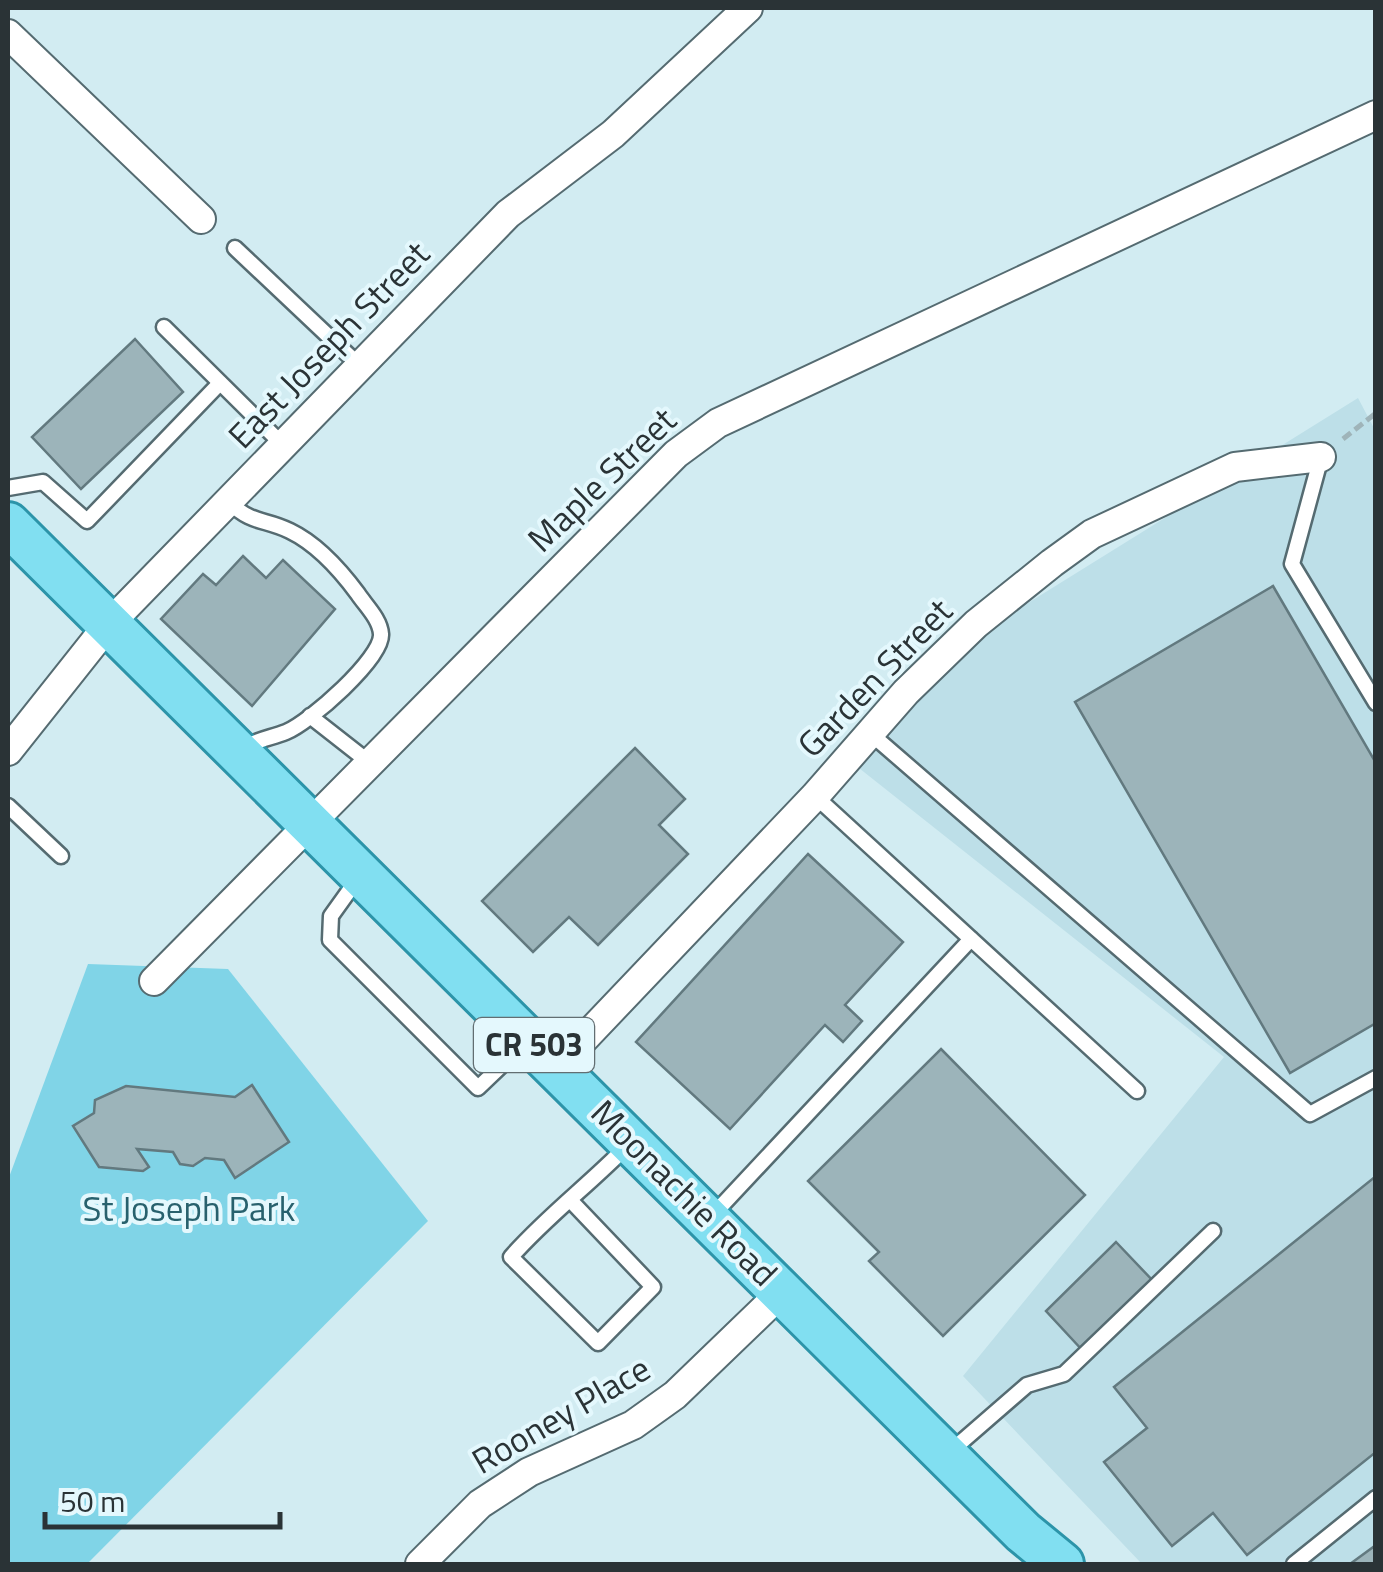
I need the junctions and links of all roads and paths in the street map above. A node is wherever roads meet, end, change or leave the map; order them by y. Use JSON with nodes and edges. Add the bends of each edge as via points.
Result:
{"nodes":[{"id":1,"x":742,"y":12,"type":"edge"},
{"id":2,"x":8,"y":34,"type":"edge"},
{"id":3,"x":1376,"y":115,"type":"edge"},
{"id":4,"x":202,"y":220,"type":"dead end"},
{"id":5,"x":235,"y":248,"type":"dead end"},
{"id":6,"x":164,"y":328,"type":"dead end"},
{"id":7,"x":362,"y":367,"type":"junction"},
{"id":8,"x":220,"y":383,"type":"junction"},
{"id":9,"x":1376,"y":413,"type":"edge"},
{"id":10,"x":284,"y":446,"type":"junction"},
{"id":11,"x":1322,"y":457,"type":"junction"},
{"id":12,"x":8,"y":488,"type":"edge"},
{"id":13,"x":229,"y":502,"type":"junction"},
{"id":14,"x":8,"y":524,"type":"edge"},
{"id":15,"x":108,"y":625,"type":"junction"},
{"id":16,"x":1376,"y":703,"type":"edge"},
{"id":17,"x":310,"y":716,"type":"junction"},
{"id":18,"x":870,"y":733,"type":"junction"},
{"id":19,"x":8,"y":751,"type":"edge"},
{"id":20,"x":239,"y":751,"type":"junction"},
{"id":21,"x":370,"y":763,"type":"junction"},
{"id":22,"x":815,"y":796,"type":"junction"},
{"id":23,"x":8,"y":806,"type":"edge"},
{"id":24,"x":311,"y":822,"type":"junction"},
{"id":25,"x":62,"y":856,"type":"dead end"},
{"id":26,"x":362,"y":872,"type":"junction"},
{"id":27,"x":971,"y":938,"type":"junction"},
{"id":28,"x":154,"y":981,"type":"dead end"},
{"id":29,"x":542,"y":1053,"type":"junction"},
{"id":30,"x":1376,"y":1078,"type":"edge"},
{"id":31,"x":1136,"y":1091,"type":"dead end"},
{"id":32,"x":632,"y":1141,"type":"junction"},
{"id":33,"x":572,"y":1202,"type":"junction"},
{"id":34,"x":710,"y":1218,"type":"junction"},
{"id":35,"x":1213,"y":1231,"type":"dead end"},
{"id":36,"x":783,"y":1291,"type":"junction"},
{"id":37,"x":946,"y":1455,"type":"junction"},
{"id":38,"x":1376,"y":1498,"type":"edge"},
{"id":39,"x":420,"y":1564,"type":"edge"},
{"id":40,"x":1062,"y":1564,"type":"edge"},
{"id":41,"x":1294,"y":1564,"type":"edge"}],
"edges":[{"from":1,"to":7,"type":"street","name":"East Joseph Street","via":[[613,134],[508,214]]},
{"from":2,"to":4,"type":"street"},
{"from":3,"to":21,"type":"street","name":"Maple Street","via":[[718,423],[676,454]]},
{"from":5,"to":7,"type":"lane"},
{"from":6,"to":8,"type":"lane"},
{"from":7,"to":10,"type":"street","name":"East Joseph Street"},
{"from":8,"to":10,"type":"lane"},
{"from":8,"to":12,"type":"lane","via":[[86,521],[43,482]]},
{"from":9,"to":11,"type":"path"},
{"from":10,"to":13,"type":"street","name":"East Joseph Street"},
{"from":11,"to":16,"type":"lane","via":[[1292,564]]},
{"from":11,"to":18,"type":"street","name":"Garden Street","via":[[1236,467],[1092,534],[976,624]]},
{"from":13,"to":15,"type":"street","name":"East Joseph Street"},
{"from":13,"to":17,"type":"lane","via":[[246,518],[289,530],[316,549],[376,619],[378,648]]},
{"from":14,"to":15,"type":"main road","name":"Moonachie Road","number":"CR 503"},
{"from":15,"to":19,"type":"street","name":"East Joseph Street"},
{"from":15,"to":20,"type":"main road","name":"Moonachie Road","number":"CR 503"},
{"from":17,"to":20,"type":"lane"},
{"from":17,"to":21,"type":"lane"},
{"from":18,"to":22,"type":"street","name":"Garden Street"},
{"from":18,"to":30,"type":"lane","via":[[1310,1114]]},
{"from":20,"to":24,"type":"main road","name":"Moonachie Road","number":"CR 503"},
{"from":21,"to":24,"type":"street","name":"Maple Street"},
{"from":22,"to":27,"type":"lane"},
{"from":22,"to":29,"type":"street","name":"Garden Street"},
{"from":23,"to":25,"type":"lane"},
{"from":24,"to":26,"type":"main road","name":"Moonachie Road","number":"CR 503"},
{"from":24,"to":28,"type":"street","name":"Maple Street"},
{"from":26,"to":29,"type":"main road","name":"Moonachie Road","number":"CR 503"},
{"from":26,"to":29,"type":"lane","via":[[331,916],[330,940],[478,1088]]},
{"from":27,"to":31,"type":"lane"},
{"from":27,"to":34,"type":"lane"},
{"from":29,"to":32,"type":"main road","name":"Moonachie Road","number":"CR 503"},
{"from":32,"to":33,"type":"lane"},
{"from":32,"to":34,"type":"main road","name":"Moonachie Road","number":"CR 503"},
{"from":33,"to":33,"type":"lane","via":[[551,1212],[511,1257],[598,1343],[652,1287]]},
{"from":34,"to":36,"type":"main road","name":"Moonachie Road","number":"CR 503"},
{"from":35,"to":37,"type":"lane","via":[[1064,1374],[1027,1385]]},
{"from":36,"to":37,"type":"main road","name":"Moonachie Road","number":"CR 503"},
{"from":36,"to":39,"type":"street","name":"Rooney Place","via":[[675,1395],[633,1425],[496,1493]]},
{"from":37,"to":40,"type":"main road","name":"Moonachie Road","number":"CR 503"},
{"from":38,"to":41,"type":"lane"}]}
